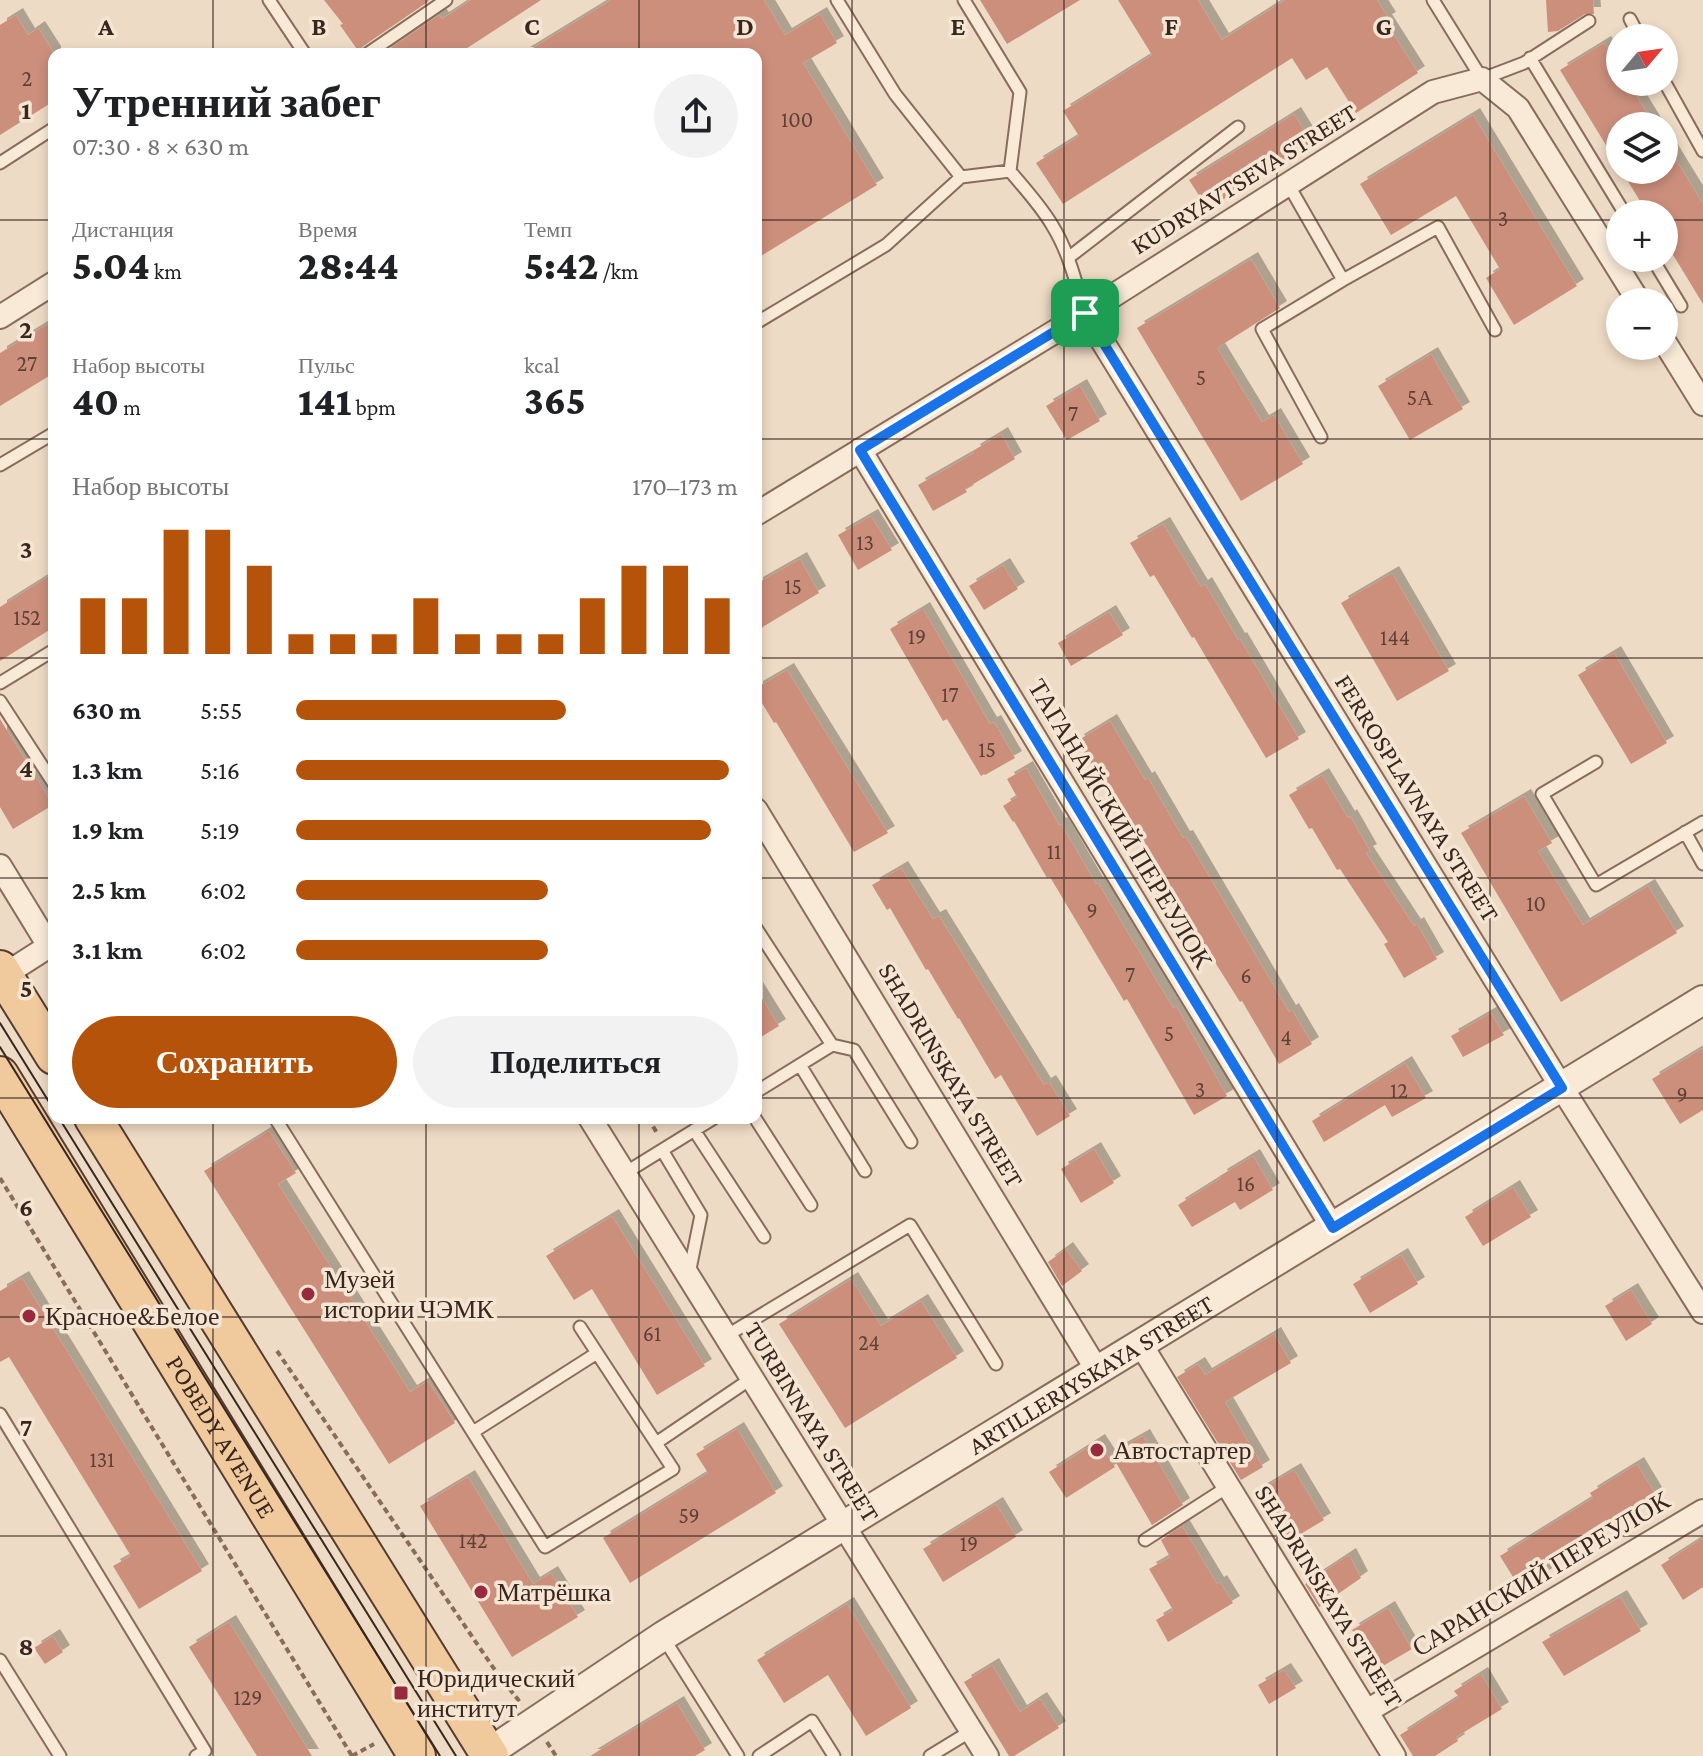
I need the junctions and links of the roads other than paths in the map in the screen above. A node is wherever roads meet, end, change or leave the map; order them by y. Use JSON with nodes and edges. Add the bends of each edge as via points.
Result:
{"nodes":[{"id":1,"x":269,"y":0,"type":"edge"},
{"id":2,"x":446,"y":0,"type":"edge"},
{"id":3,"x":837,"y":0,"type":"edge"},
{"id":4,"x":964,"y":0,"type":"edge"},
{"id":5,"x":1433,"y":0,"type":"edge"},
{"id":6,"x":1630,"y":19,"type":"dead end"},
{"id":7,"x":1589,"y":21,"type":"dead end"},
{"id":8,"x":1633,"y":24,"type":"edge"},
{"id":9,"x":301,"y":48,"type":"edge"},
{"id":10,"x":376,"y":48,"type":"edge"},
{"id":11,"x":1530,"y":58,"type":"junction"},
{"id":12,"x":1482,"y":79,"type":"junction"},
{"id":13,"x":1673,"y":96,"type":"edge"},
{"id":14,"x":1238,"y":127,"type":"dead end"},
{"id":15,"x":48,"y":132,"type":"edge"},
{"id":16,"x":1701,"y":142,"type":"edge"},
{"id":17,"x":0,"y":163,"type":"edge"},
{"id":18,"x":1010,"y":171,"type":"junction"},
{"id":19,"x":961,"y":177,"type":"junction"},
{"id":20,"x":1288,"y":184,"type":"junction"},
{"id":21,"x":1616,"y":200,"type":"edge"},
{"id":22,"x":1068,"y":258,"type":"junction"},
{"id":23,"x":1660,"y":272,"type":"edge"},
{"id":24,"x":1343,"y":280,"type":"junction"},
{"id":25,"x":48,"y":287,"type":"edge"},
{"id":26,"x":1630,"y":288,"type":"edge"},
{"id":27,"x":1681,"y":306,"type":"dead end"},
{"id":28,"x":1085,"y":313,"type":"junction"},
{"id":29,"x":0,"y":317,"type":"edge"},
{"id":30,"x":762,"y":319,"type":"edge"},
{"id":31,"x":1495,"y":330,"type":"dead end"},
{"id":32,"x":1676,"y":360,"type":"edge"},
{"id":33,"x":1703,"y":404,"type":"edge"},
{"id":34,"x":48,"y":437,"type":"edge"},
{"id":35,"x":1321,"y":437,"type":"dead end"},
{"id":36,"x":860,"y":450,"type":"junction"},
{"id":37,"x":0,"y":465,"type":"edge"},
{"id":38,"x":762,"y":510,"type":"edge"},
{"id":39,"x":48,"y":654,"type":"edge"},
{"id":40,"x":0,"y":683,"type":"edge"},
{"id":41,"x":0,"y":701,"type":"edge"},
{"id":42,"x":1596,"y":762,"type":"dead end"},
{"id":43,"x":48,"y":775,"type":"edge"},
{"id":44,"x":762,"y":820,"type":"edge"},
{"id":45,"x":1703,"y":822,"type":"edge"},
{"id":46,"x":1685,"y":832,"type":"junction"},
{"id":47,"x":1703,"y":864,"type":"edge"},
{"id":48,"x":0,"y":866,"type":"edge"},
{"id":49,"x":762,"y":937,"type":"edge"},
{"id":50,"x":48,"y":939,"type":"edge"},
{"id":51,"x":48,"y":946,"type":"edge"},
{"id":52,"x":2,"y":972,"type":"edge"},
{"id":53,"x":1703,"y":1000,"type":"edge"},
{"id":54,"x":832,"y":1045,"type":"junction"},
{"id":55,"x":48,"y":1046,"type":"edge"},
{"id":56,"x":800,"y":1065,"type":"junction"},
{"id":57,"x":0,"y":1075,"type":"edge"},
{"id":58,"x":762,"y":1088,"type":"edge"},
{"id":59,"x":1562,"y":1088,"type":"junction"},
{"id":60,"x":97,"y":1124,"type":"edge"},
{"id":61,"x":279,"y":1124,"type":"edge"},
{"id":62,"x":594,"y":1124,"type":"edge"},
{"id":63,"x":704,"y":1124,"type":"edge"},
{"id":64,"x":759,"y":1124,"type":"edge"},
{"id":65,"x":694,"y":1130,"type":"junction"},
{"id":66,"x":911,"y":1142,"type":"dead end"},
{"id":67,"x":662,"y":1150,"type":"junction"},
{"id":68,"x":865,"y":1171,"type":"dead end"},
{"id":69,"x":625,"y":1173,"type":"junction"},
{"id":70,"x":811,"y":1205,"type":"dead end"},
{"id":71,"x":1333,"y":1228,"type":"junction"},
{"id":72,"x":764,"y":1237,"type":"dead end"},
{"id":73,"x":689,"y":1276,"type":"junction"},
{"id":74,"x":1703,"y":1312,"type":"edge"},
{"id":75,"x":580,"y":1327,"type":"dead end"},
{"id":76,"x":726,"y":1336,"type":"junction"},
{"id":77,"x":1140,"y":1343,"type":"junction"},
{"id":78,"x":597,"y":1353,"type":"junction"},
{"id":79,"x":996,"y":1364,"type":"dead end"},
{"id":80,"x":1097,"y":1370,"type":"junction"},
{"id":81,"x":752,"y":1378,"type":"junction"},
{"id":82,"x":0,"y":1414,"type":"edge"},
{"id":83,"x":473,"y":1432,"type":"junction"},
{"id":84,"x":656,"y":1443,"type":"junction"},
{"id":85,"x":1229,"y":1486,"type":"junction"},
{"id":86,"x":1703,"y":1511,"type":"edge"},
{"id":87,"x":844,"y":1525,"type":"junction"},
{"id":88,"x":1145,"y":1540,"type":"dead end"},
{"id":89,"x":663,"y":1636,"type":"junction"},
{"id":90,"x":0,"y":1660,"type":"edge"},
{"id":91,"x":1367,"y":1711,"type":"junction"},
{"id":92,"x":971,"y":1731,"type":"junction"},
{"id":93,"x":487,"y":1755,"type":"edge"},
{"id":94,"x":60,"y":1756,"type":"edge"},
{"id":95,"x":196,"y":1756,"type":"edge"},
{"id":96,"x":417,"y":1756,"type":"edge"},
{"id":97,"x":738,"y":1756,"type":"edge"},
{"id":98,"x":759,"y":1756,"type":"edge"},
{"id":99,"x":834,"y":1756,"type":"edge"},
{"id":100,"x":930,"y":1756,"type":"edge"},
{"id":101,"x":987,"y":1756,"type":"edge"},
{"id":102,"x":1394,"y":1756,"type":"edge"}],
"edges":[{"from":1,"to":9,"type":"lane"},
{"from":2,"to":10,"type":"lane"},
{"from":3,"to":19,"type":"lane","via":[[895,94]]},
{"from":4,"to":18,"type":"lane","via":[[1020,92]]},
{"from":5,"to":12,"type":"lane"},
{"from":6,"to":8,"type":"lane"},
{"from":7,"to":11,"type":"lane"},
{"from":11,"to":12,"type":"lane"},
{"from":11,"to":21,"type":"lane"},
{"from":12,"to":20,"type":"street","name":"KUDRYAVTSEVA STREET","via":[[1433,92]]},
{"from":12,"to":26,"type":"street","via":[[1518,108]]},
{"from":13,"to":16,"type":"lane"},
{"from":14,"to":22,"type":"lane"},
{"from":15,"to":17,"type":"lane"},
{"from":18,"to":19,"type":"lane"},
{"from":18,"to":22,"type":"lane","via":[[1054,227]]},
{"from":19,"to":30,"type":"lane","via":[[886,245]]},
{"from":20,"to":24,"type":"lane"},
{"from":20,"to":28,"type":"street","name":"KUDRYAVTSEVA STREET"},
{"from":22,"to":28,"type":"lane"},
{"from":23,"to":27,"type":"lane"},
{"from":24,"to":31,"type":"lane","via":[[1438,227]]},
{"from":24,"to":35,"type":"lane","via":[[1262,329]]},
{"from":25,"to":29,"type":"street"},
{"from":28,"to":36,"type":"street","name":"KUDRYAVTSEVA STREET"},
{"from":28,"to":59,"type":"street","name":"FERROSPLAVNAYA STREET"},
{"from":32,"to":33,"type":"street"},
{"from":34,"to":37,"type":"lane"},
{"from":36,"to":38,"type":"street","name":"KUDRYAVTSEVA STREET"},
{"from":36,"to":71,"type":"street","name":"ТАГАНАЙСКИЙ ПЕРЕУЛОК"},
{"from":39,"to":40,"type":"lane"},
{"from":41,"to":43,"type":"lane"},
{"from":42,"to":46,"type":"lane","via":[[1542,794],[1596,885]]},
{"from":44,"to":80,"type":"street","name":"SHADRINSKAYA STREET"},
{"from":45,"to":46,"type":"lane"},
{"from":46,"to":47,"type":"lane"},
{"from":48,"to":50,"type":"street"},
{"from":49,"to":54,"type":"lane"},
{"from":51,"to":52,"type":"street"},
{"from":52,"to":55,"type":"main road"},
{"from":53,"to":59,"type":"street","name":"ARTILLERIYSKAYA STREET"},
{"from":54,"to":56,"type":"lane"},
{"from":54,"to":66,"type":"lane","via":[[854,1050]]},
{"from":56,"to":58,"type":"lane"},
{"from":56,"to":68,"type":"lane"},
{"from":57,"to":96,"type":"main road","name":"POBEDY AVENUE"},
{"from":59,"to":71,"type":"street","name":"ARTILLERIYSKAYA STREET"},
{"from":59,"to":74,"type":"street","name":"FERROSPLAVNAYA STREET"},
{"from":60,"to":93,"type":"main road"},
{"from":61,"to":83,"type":"lane"},
{"from":62,"to":69,"type":"street","name":"TURBINNAYA STREET"},
{"from":63,"to":65,"type":"lane"},
{"from":64,"to":70,"type":"lane"},
{"from":65,"to":67,"type":"lane"},
{"from":65,"to":72,"type":"lane"},
{"from":67,"to":69,"type":"lane"},
{"from":67,"to":73,"type":"lane","via":[[701,1215]]},
{"from":69,"to":73,"type":"street","name":"TURBINNAYA STREET"},
{"from":71,"to":77,"type":"street","name":"ARTILLERIYSKAYA STREET"},
{"from":73,"to":76,"type":"street","name":"TURBINNAYA STREET"},
{"from":75,"to":78,"type":"lane"},
{"from":76,"to":79,"type":"lane","via":[[910,1225]]},
{"from":76,"to":81,"type":"street","name":"TURBINNAYA STREET"},
{"from":77,"to":80,"type":"street","name":"ARTILLERIYSKAYA STREET"},
{"from":77,"to":85,"type":"street","name":"SHADRINSKAYA STREET"},
{"from":78,"to":83,"type":"lane"},
{"from":78,"to":84,"type":"lane"},
{"from":80,"to":87,"type":"street","name":"ARTILLERIYSKAYA STREET"},
{"from":81,"to":84,"type":"lane"},
{"from":81,"to":87,"type":"street","name":"TURBINNAYA STREET"},
{"from":82,"to":95,"type":"lane","via":[[205,1751]]},
{"from":83,"to":84,"type":"lane","via":[[545,1547],[673,1469]]},
{"from":85,"to":88,"type":"lane"},
{"from":85,"to":91,"type":"street","name":"SHADRINSKAYA STREET"},
{"from":86,"to":91,"type":"street","name":"САРАНСКИЙ ПЕРЕУЛОК"},
{"from":87,"to":89,"type":"street","name":"ARTILLERIYSKAYA STREET"},
{"from":87,"to":92,"type":"street","name":"TURBINNAYA STREET"},
{"from":89,"to":93,"type":"street","name":"ARTILLERIYSKAYA STREET"},
{"from":89,"to":97,"type":"lane"},
{"from":90,"to":94,"type":"lane"},
{"from":91,"to":102,"type":"street","name":"SHADRINSKAYA STREET"},
{"from":92,"to":100,"type":"lane"},
{"from":92,"to":101,"type":"street","name":"TURBINNAYA STREET"},
{"from":98,"to":99,"type":"lane","via":[[812,1721]]}]}
